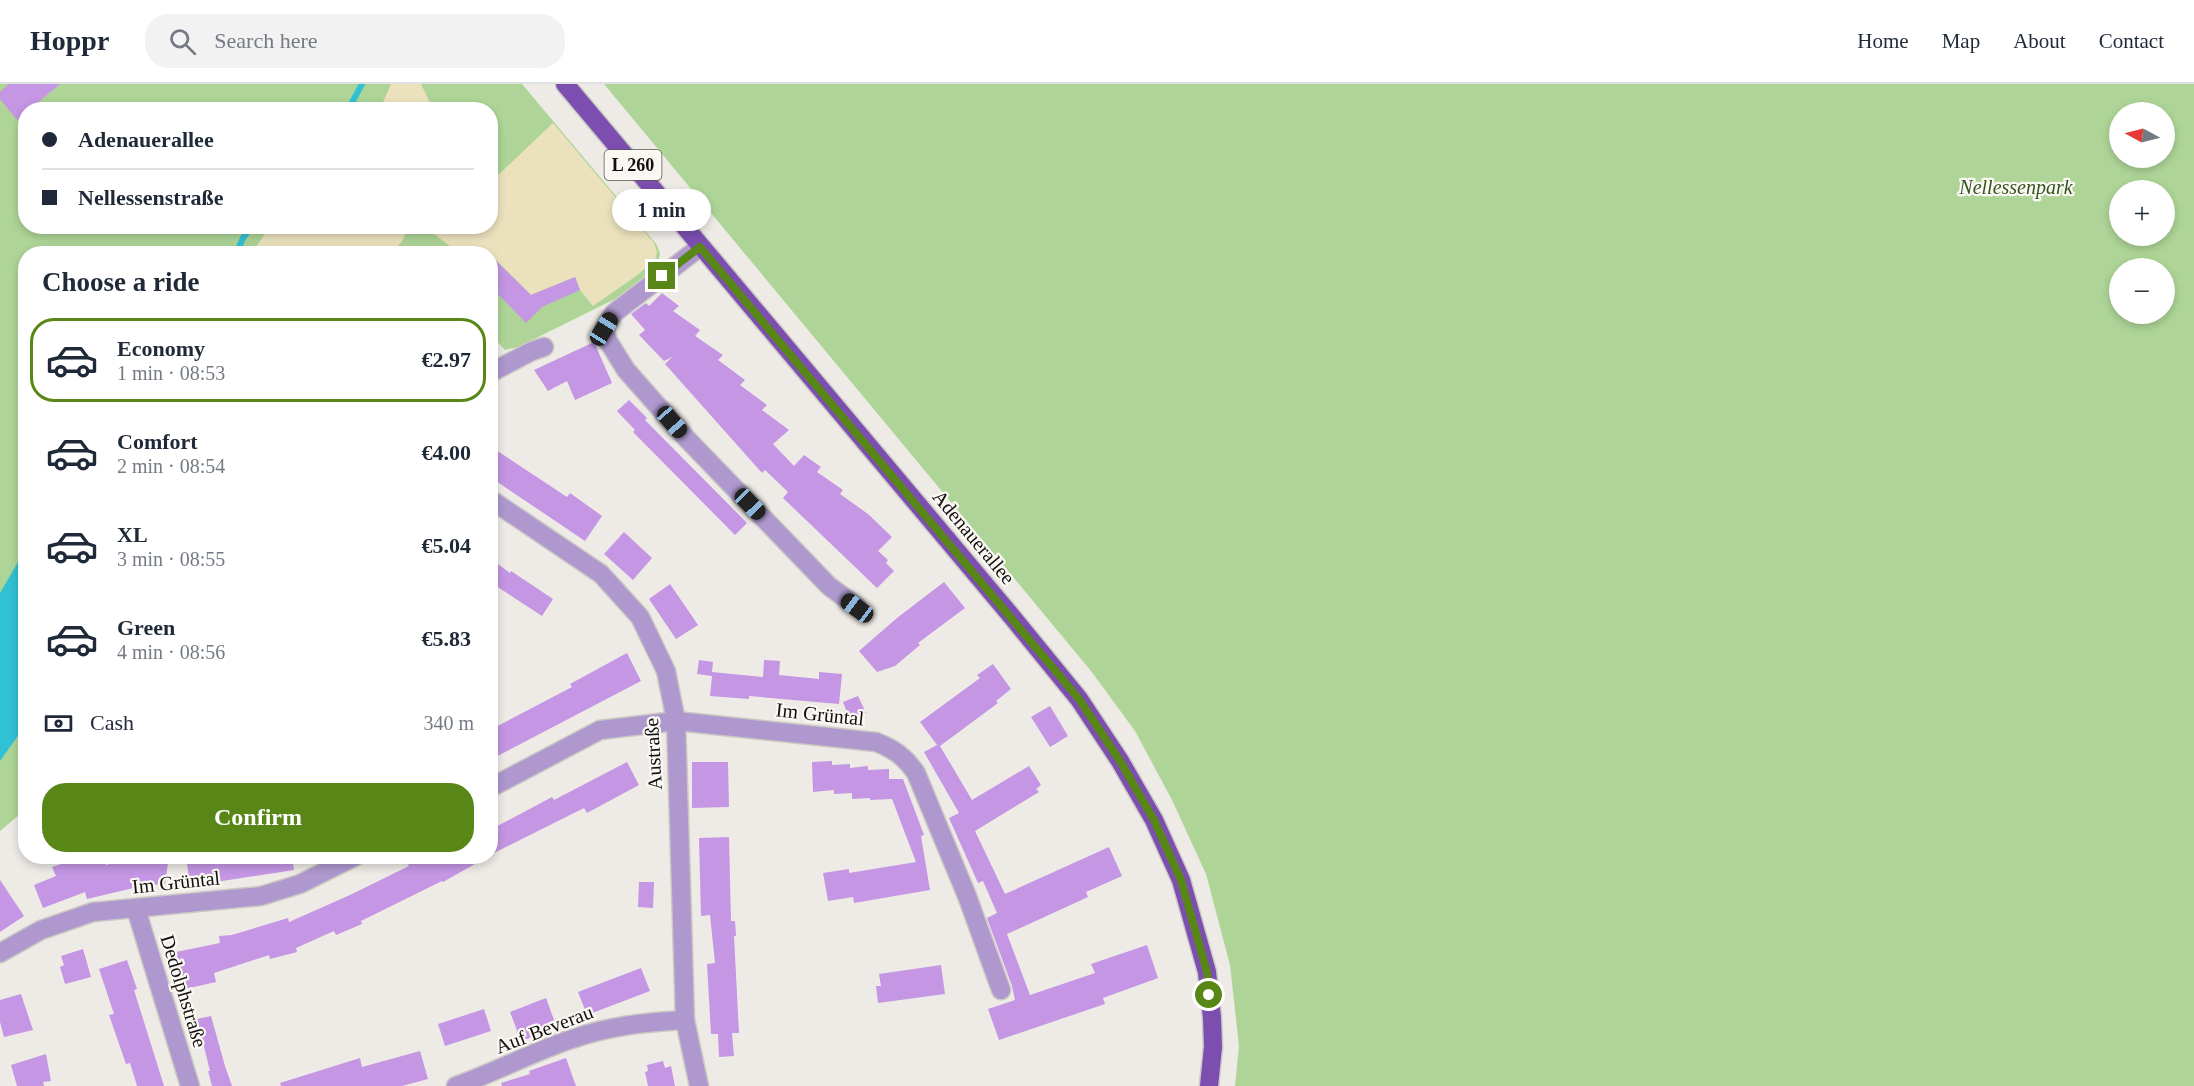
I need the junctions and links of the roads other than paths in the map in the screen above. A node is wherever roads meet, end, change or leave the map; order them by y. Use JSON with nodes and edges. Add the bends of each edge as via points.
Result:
{"nodes":[{"id":1,"x":565,"y":84,"type":"edge"},
{"id":2,"x":700,"y":247,"type":"junction"},
{"id":3,"x":544,"y":347,"type":"dead end"},
{"id":4,"x":498,"y":369,"type":"edge"},
{"id":5,"x":498,"y":504,"type":"edge"},
{"id":6,"x":857,"y":608,"type":"dead end"},
{"id":7,"x":676,"y":721,"type":"junction"},
{"id":8,"x":498,"y":784,"type":"edge"},
{"id":9,"x":340,"y":864,"type":"edge"},
{"id":10,"x":136,"y":909,"type":"junction"},
{"id":11,"x":0,"y":953,"type":"edge"},
{"id":12,"x":1001,"y":990,"type":"dead end"},
{"id":13,"x":685,"y":1020,"type":"junction"},
{"id":14,"x":190,"y":1086,"type":"edge"},
{"id":15,"x":456,"y":1086,"type":"edge"},
{"id":16,"x":699,"y":1086,"type":"edge"},
{"id":17,"x":1209,"y":1086,"type":"edge"}],
"edges":[{"from":1,"to":2,"type":"main road","name":"Adenauerallee","number":"L 260"},
{"from":2,"to":6,"type":"street","via":[[614,313],[604,329],[608,341],[626,370],[687,439],[829,586]]},
{"from":2,"to":17,"type":"main road","name":"Adenauerallee","number":"L 260","via":[[1028,636],[1079,699],[1120,761],[1154,820],[1181,880],[1207,972],[1212,1028]]},
{"from":3,"to":4,"type":"street"},
{"from":5,"to":7,"type":"street","name":"Austraße","via":[[602,574],[640,617],[666,671]]},
{"from":7,"to":8,"type":"street","name":"Im Grüntal","via":[[600,730]]},
{"from":7,"to":12,"type":"street","name":"Im Grüntal","via":[[876,742],[907,760],[932,811]]},
{"from":7,"to":13,"type":"street","name":"Austraße"},
{"from":9,"to":10,"type":"street","name":"Im Grüntal","via":[[300,884],[261,896]]},
{"from":10,"to":11,"type":"street","name":"Im Grüntal","via":[[93,912],[40,930]]},
{"from":10,"to":14,"type":"street","name":"Dedolphstraße"},
{"from":13,"to":15,"type":"street","name":"Auf Beverau","via":[[602,1030]]},
{"from":13,"to":16,"type":"street","name":"Austraße"}]}
